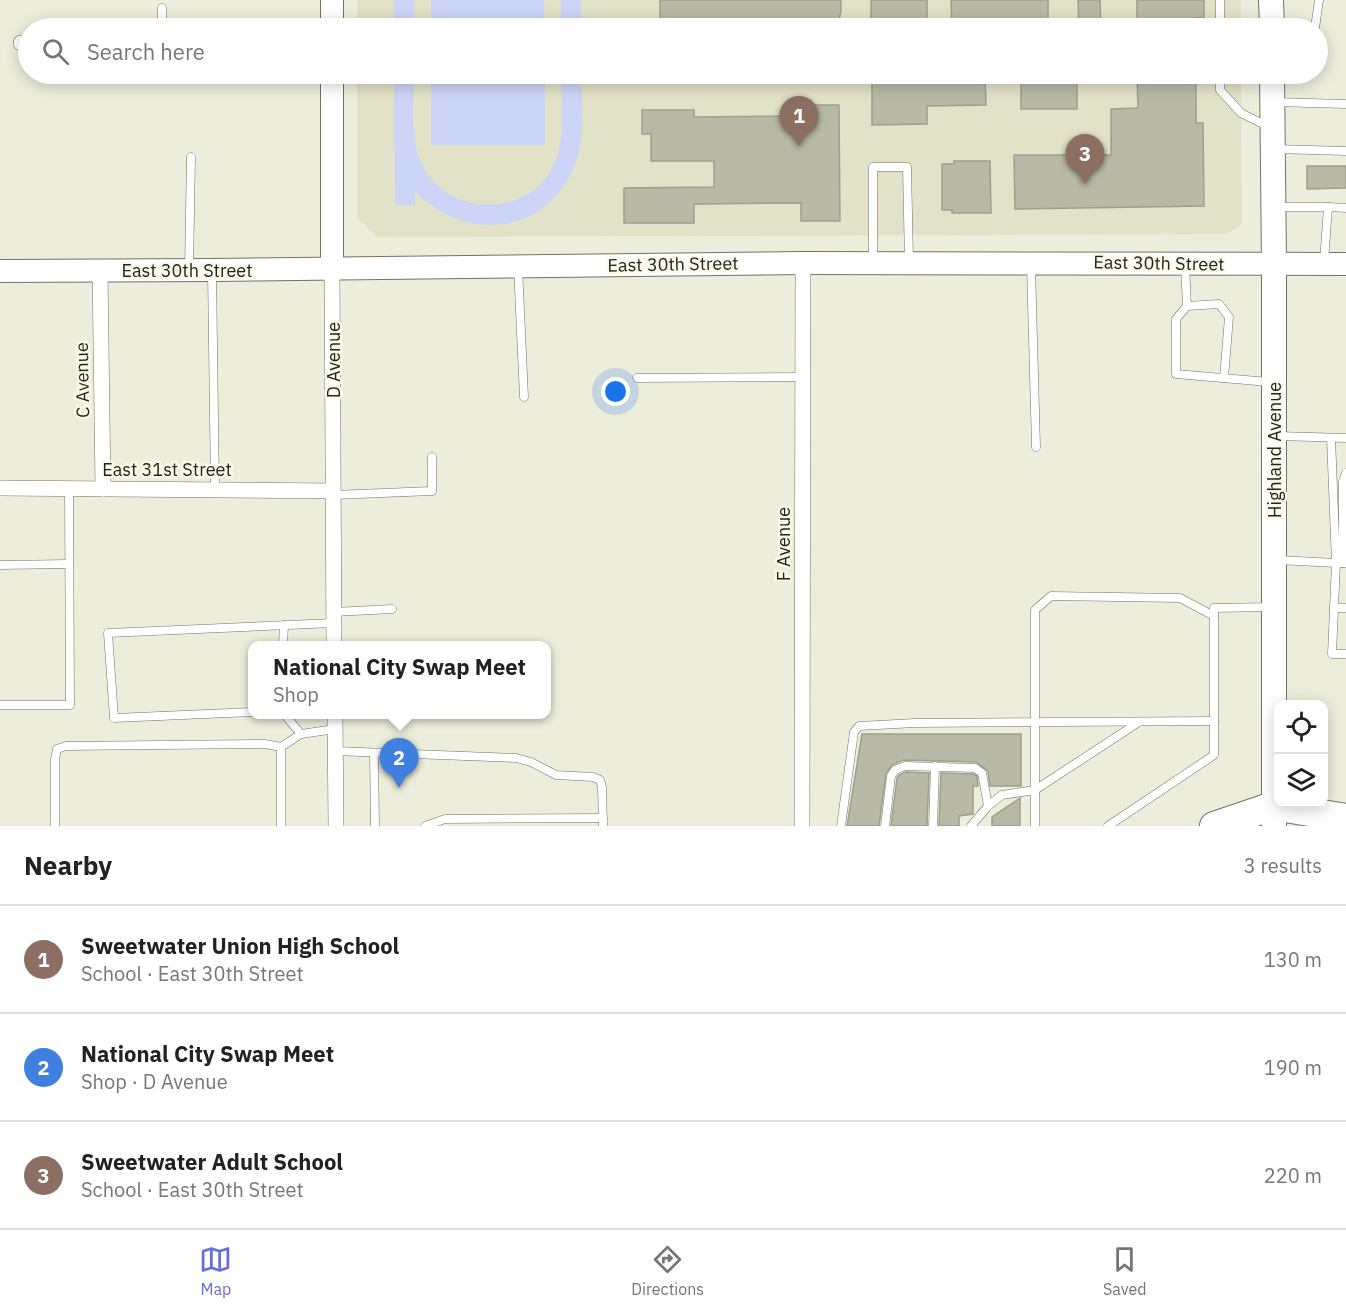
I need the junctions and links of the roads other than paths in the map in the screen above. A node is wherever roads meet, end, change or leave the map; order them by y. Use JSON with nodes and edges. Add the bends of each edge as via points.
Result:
{"nodes":[{"id":1,"x":332,"y":0,"type":"edge"},
{"id":2,"x":1220,"y":0,"type":"edge"},
{"id":3,"x":1271,"y":0,"type":"edge"},
{"id":4,"x":1319,"y":0,"type":"edge"},
{"id":5,"x":162,"y":8,"type":"dead end"},
{"id":6,"x":162,"y":18,"type":"edge"},
{"id":7,"x":332,"y":18,"type":"edge"},
{"id":8,"x":1220,"y":18,"type":"edge"},
{"id":9,"x":1272,"y":18,"type":"edge"},
{"id":10,"x":1316,"y":18,"type":"edge"},
{"id":11,"x":332,"y":84,"type":"edge"},
{"id":12,"x":1220,"y":84,"type":"edge"},
{"id":13,"x":1272,"y":84,"type":"edge"},
{"id":14,"x":1272,"y":102,"type":"junction"},
{"id":15,"x":1346,"y":104,"type":"edge"},
{"id":16,"x":1273,"y":139,"type":"junction"},
{"id":17,"x":1346,"y":151,"type":"edge"},
{"id":18,"x":191,"y":157,"type":"dead end"},
{"id":19,"x":1274,"y":207,"type":"junction"},
{"id":20,"x":1328,"y":207,"type":"junction"},
{"id":21,"x":1346,"y":208,"type":"edge"},
{"id":22,"x":873,"y":262,"type":"junction"},
{"id":23,"x":909,"y":262,"type":"junction"},
{"id":24,"x":1031,"y":262,"type":"junction"},
{"id":25,"x":803,"y":263,"type":"junction"},
{"id":26,"x":1185,"y":264,"type":"junction"},
{"id":27,"x":1274,"y":264,"type":"junction"},
{"id":28,"x":1335,"y":264,"type":"edge"},
{"id":29,"x":518,"y":266,"type":"junction"},
{"id":30,"x":332,"y":268,"type":"junction"},
{"id":31,"x":100,"y":270,"type":"junction"},
{"id":32,"x":189,"y":270,"type":"junction"},
{"id":33,"x":212,"y":270,"type":"junction"},
{"id":34,"x":0,"y":271,"type":"edge"},
{"id":35,"x":1187,"y":306,"type":"junction"},
{"id":36,"x":803,"y":377,"type":"junction"},
{"id":37,"x":637,"y":378,"type":"dead end"},
{"id":38,"x":1224,"y":378,"type":"junction"},
{"id":39,"x":1274,"y":382,"type":"junction"},
{"id":40,"x":524,"y":397,"type":"dead end"},
{"id":41,"x":1274,"y":436,"type":"junction"},
{"id":42,"x":1331,"y":438,"type":"junction"},
{"id":43,"x":1346,"y":438,"type":"edge"},
{"id":44,"x":1036,"y":447,"type":"dead end"},
{"id":45,"x":432,"y":457,"type":"dead end"},
{"id":46,"x":1346,"y":472,"type":"edge"},
{"id":47,"x":0,"y":488,"type":"edge"},
{"id":48,"x":69,"y":488,"type":"junction"},
{"id":49,"x":103,"y":489,"type":"junction"},
{"id":50,"x":215,"y":489,"type":"junction"},
{"id":51,"x":333,"y":493,"type":"junction"},
{"id":52,"x":1274,"y":560,"type":"junction"},
{"id":53,"x":1342,"y":563,"type":"edge"},
{"id":54,"x":69,"y":564,"type":"junction"},
{"id":55,"x":0,"y":565,"type":"edge"},
{"id":56,"x":1274,"y":606,"type":"junction"},
{"id":57,"x":1334,"y":608,"type":"junction"},
{"id":58,"x":1346,"y":608,"type":"edge"},
{"id":59,"x":392,"y":609,"type":"dead end"},
{"id":60,"x":1214,"y":616,"type":"junction"},
{"id":61,"x":334,"y":618,"type":"junction"},
{"id":62,"x":284,"y":626,"type":"junction"},
{"id":63,"x":283,"y":641,"type":"edge"},
{"id":64,"x":334,"y":641,"type":"edge"},
{"id":65,"x":1346,"y":654,"type":"edge"},
{"id":66,"x":0,"y":705,"type":"edge"},
{"id":67,"x":248,"y":712,"type":"edge"},
{"id":68,"x":288,"y":719,"type":"edge"},
{"id":69,"x":1140,"y":721,"type":"junction"},
{"id":70,"x":1214,"y":721,"type":"junction"},
{"id":71,"x":335,"y":722,"type":"edge"},
{"id":72,"x":1035,"y":722,"type":"junction"},
{"id":73,"x":301,"y":734,"type":"junction"},
{"id":74,"x":281,"y":747,"type":"junction"},
{"id":75,"x":335,"y":751,"type":"junction"},
{"id":76,"x":374,"y":753,"type":"junction"},
{"id":77,"x":935,"y":766,"type":"junction"},
{"id":78,"x":1035,"y":790,"type":"junction"},
{"id":79,"x":988,"y":806,"type":"junction"},
{"id":80,"x":980,"y":816,"type":"junction"},
{"id":81,"x":1274,"y":816,"type":"edge"},
{"id":82,"x":1346,"y":818,"type":"edge"},
{"id":83,"x":603,"y":822,"type":"edge"},
{"id":84,"x":55,"y":826,"type":"edge"},
{"id":85,"x":281,"y":826,"type":"edge"},
{"id":86,"x":336,"y":826,"type":"edge"},
{"id":87,"x":375,"y":826,"type":"edge"},
{"id":88,"x":425,"y":826,"type":"edge"},
{"id":89,"x":802,"y":826,"type":"edge"},
{"id":90,"x":841,"y":826,"type":"edge"},
{"id":91,"x":885,"y":826,"type":"edge"},
{"id":92,"x":933,"y":826,"type":"edge"},
{"id":93,"x":971,"y":826,"type":"edge"},
{"id":94,"x":982,"y":826,"type":"edge"},
{"id":95,"x":1035,"y":826,"type":"edge"},
{"id":96,"x":1108,"y":826,"type":"edge"},
{"id":97,"x":1214,"y":826,"type":"edge"}],
"edges":[{"from":1,"to":7,"type":"main road"},
{"from":2,"to":8,"type":"lane"},
{"from":3,"to":9,"type":"main road"},
{"from":4,"to":10,"type":"lane"},
{"from":5,"to":6,"type":"lane"},
{"from":11,"to":30,"type":"main road","name":"D Avenue"},
{"from":12,"to":16,"type":"lane","via":[[1220,90],[1241,113]]},
{"from":13,"to":14,"type":"main road","name":"Highland Avenue"},
{"from":14,"to":15,"type":"lane"},
{"from":14,"to":16,"type":"main road","name":"Highland Avenue"},
{"from":16,"to":17,"type":"lane"},
{"from":16,"to":19,"type":"main road","name":"Highland Avenue"},
{"from":18,"to":32,"type":"lane"},
{"from":19,"to":20,"type":"lane"},
{"from":19,"to":27,"type":"main road","name":"Highland Avenue"},
{"from":20,"to":21,"type":"lane"},
{"from":20,"to":28,"type":"lane"},
{"from":22,"to":23,"type":"main road","name":"East 30th Street"},
{"from":22,"to":23,"type":"lane","via":[[873,167],[907,167]]},
{"from":22,"to":25,"type":"main road","name":"East 30th Street"},
{"from":23,"to":24,"type":"main road","name":"East 30th Street"},
{"from":24,"to":26,"type":"main road","name":"East 30th Street"},
{"from":24,"to":44,"type":"lane"},
{"from":25,"to":29,"type":"main road","name":"East 30th Street"},
{"from":25,"to":36,"type":"street","name":"F Avenue"},
{"from":26,"to":27,"type":"main road","name":"East 30th Street"},
{"from":26,"to":35,"type":"lane"},
{"from":27,"to":28,"type":"main road","name":"East 30th Street"},
{"from":27,"to":39,"type":"main road","name":"Highland Avenue"},
{"from":29,"to":30,"type":"main road","name":"East 30th Street"},
{"from":29,"to":40,"type":"lane"},
{"from":30,"to":33,"type":"main road","name":"East 30th Street"},
{"from":30,"to":51,"type":"street","name":"D Avenue"},
{"from":31,"to":32,"type":"main road","name":"East 30th Street"},
{"from":31,"to":34,"type":"main road","name":"East 30th Street"},
{"from":31,"to":49,"type":"street","name":"C Avenue"},
{"from":32,"to":33,"type":"main road","name":"East 30th Street"},
{"from":33,"to":50,"type":"lane"},
{"from":35,"to":38,"type":"lane","via":[[1219,304],[1229,317]]},
{"from":35,"to":38,"type":"lane","via":[[1176,319],[1176,374]]},
{"from":36,"to":37,"type":"lane"},
{"from":36,"to":89,"type":"street","name":"F Avenue"},
{"from":38,"to":39,"type":"lane"},
{"from":39,"to":41,"type":"main road","name":"Highland Avenue"},
{"from":41,"to":42,"type":"lane"},
{"from":41,"to":52,"type":"main road","name":"Highland Avenue"},
{"from":42,"to":43,"type":"lane"},
{"from":42,"to":53,"type":"lane"},
{"from":45,"to":51,"type":"lane","via":[[432,491]]},
{"from":46,"to":53,"type":"lane"},
{"from":47,"to":48,"type":"street","name":"East 31st Street"},
{"from":48,"to":49,"type":"street","name":"East 31st Street"},
{"from":48,"to":54,"type":"lane"},
{"from":49,"to":50,"type":"street","name":"East 31st Street"},
{"from":50,"to":51,"type":"street","name":"East 31st Street"},
{"from":51,"to":61,"type":"street","name":"D Avenue"},
{"from":52,"to":53,"type":"lane"},
{"from":52,"to":56,"type":"main road","name":"Highland Avenue"},
{"from":53,"to":57,"type":"lane"},
{"from":54,"to":55,"type":"lane"},
{"from":54,"to":66,"type":"lane","via":[[70,705]]},
{"from":56,"to":60,"type":"lane","via":[[1214,608]]},
{"from":56,"to":81,"type":"main road","name":"Highland Avenue"},
{"from":57,"to":58,"type":"lane"},
{"from":57,"to":65,"type":"lane","via":[[1332,654]]},
{"from":59,"to":61,"type":"lane"},
{"from":60,"to":70,"type":"lane"},
{"from":60,"to":72,"type":"lane","via":[[1180,598],[1051,596],[1035,610]]},
{"from":61,"to":62,"type":"lane"},
{"from":61,"to":64,"type":"street","name":"D Avenue"},
{"from":62,"to":63,"type":"lane"},
{"from":62,"to":67,"type":"lane","via":[[108,633],[114,718]]},
{"from":68,"to":73,"type":"lane"},
{"from":69,"to":70,"type":"lane"},
{"from":69,"to":72,"type":"lane"},
{"from":69,"to":78,"type":"lane"},
{"from":70,"to":96,"type":"lane","via":[[1214,755]]},
{"from":71,"to":73,"type":"lane"},
{"from":71,"to":75,"type":"street"},
{"from":72,"to":78,"type":"lane"},
{"from":72,"to":90,"type":"lane","via":[[859,726],[854,732]]},
{"from":73,"to":74,"type":"lane"},
{"from":74,"to":84,"type":"lane","via":[[265,744],[57,749]]},
{"from":74,"to":85,"type":"lane"},
{"from":75,"to":76,"type":"lane"},
{"from":75,"to":86,"type":"street"},
{"from":76,"to":83,"type":"lane","via":[[516,758],[556,775],[593,777],[600,780],[602,787]]},
{"from":76,"to":87,"type":"lane"},
{"from":77,"to":79,"type":"lane","via":[[975,768],[982,773]]},
{"from":77,"to":91,"type":"lane","via":[[895,770]]},
{"from":77,"to":92,"type":"lane"},
{"from":78,"to":79,"type":"lane","via":[[1002,795]]},
{"from":78,"to":95,"type":"lane"},
{"from":79,"to":80,"type":"lane"},
{"from":80,"to":93,"type":"lane"},
{"from":80,"to":94,"type":"lane"},
{"from":81,"to":82,"type":"highway"},
{"from":81,"to":97,"type":"highway"},
{"from":83,"to":88,"type":"lane","via":[[445,819]]}]}
